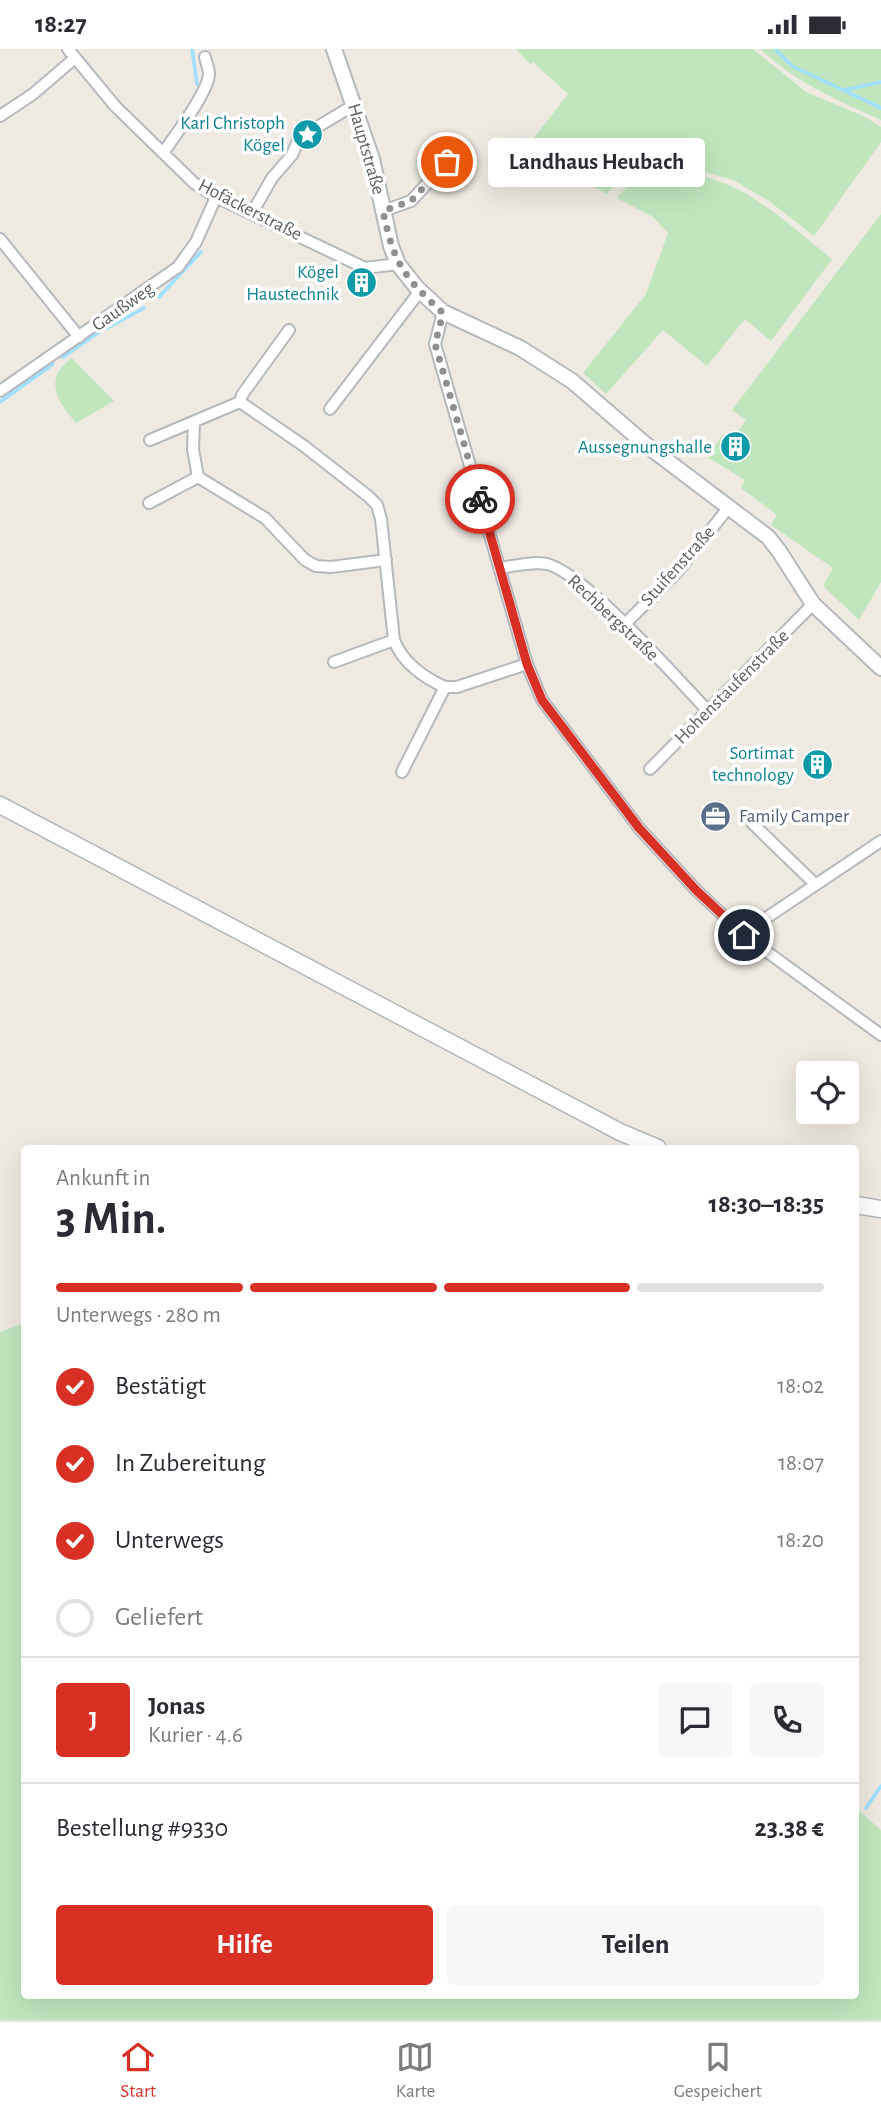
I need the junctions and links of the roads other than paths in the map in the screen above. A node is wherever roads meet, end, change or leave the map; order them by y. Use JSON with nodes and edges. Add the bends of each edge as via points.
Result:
{"nodes":[{"id":1,"x":334,"y":49,"type":"edge"},
{"id":2,"x":71,"y":54,"type":"edge"},
{"id":3,"x":205,"y":57,"type":"dead end"},
{"id":4,"x":354,"y":105,"type":"junction"},
{"id":5,"x":0,"y":116,"type":"edge"},
{"id":6,"x":163,"y":153,"type":"junction"},
{"id":7,"x":447,"y":162,"type":"dead end"},
{"id":8,"x":216,"y":197,"type":"junction"},
{"id":9,"x":383,"y":211,"type":"junction"},
{"id":10,"x":252,"y":213,"type":"junction"},
{"id":11,"x":0,"y":239,"type":"edge"},
{"id":12,"x":398,"y":264,"type":"junction"},
{"id":13,"x":420,"y":291,"type":"junction"},
{"id":14,"x":443,"y":313,"type":"junction"},
{"id":15,"x":289,"y":330,"type":"dead end"},
{"id":16,"x":79,"y":337,"type":"junction"},
{"id":17,"x":0,"y":391,"type":"edge"},
{"id":18,"x":240,"y":402,"type":"junction"},
{"id":19,"x":330,"y":409,"type":"dead end"},
{"id":20,"x":194,"y":422,"type":"junction"},
{"id":21,"x":150,"y":440,"type":"dead end"},
{"id":22,"x":198,"y":477,"type":"junction"},
{"id":23,"x":149,"y":503,"type":"dead end"},
{"id":24,"x":729,"y":507,"type":"junction"},
{"id":25,"x":386,"y":560,"type":"junction"},
{"id":26,"x":499,"y":568,"type":"junction"},
{"id":27,"x":813,"y":604,"type":"junction"},
{"id":28,"x":625,"y":624,"type":"junction"},
{"id":29,"x":394,"y":640,"type":"junction"},
{"id":30,"x":334,"y":662,"type":"dead end"},
{"id":31,"x":527,"y":664,"type":"junction"},
{"id":32,"x":881,"y":668,"type":"edge"},
{"id":33,"x":446,"y":687,"type":"junction"},
{"id":34,"x":709,"y":712,"type":"junction"},
{"id":35,"x":650,"y":769,"type":"dead end"},
{"id":36,"x":402,"y":772,"type":"dead end"},
{"id":37,"x":0,"y":805,"type":"edge"},
{"id":38,"x":752,"y":823,"type":"dead end"},
{"id":39,"x":881,"y":841,"type":"edge"},
{"id":40,"x":817,"y":885,"type":"junction"},
{"id":41,"x":763,"y":920,"type":"dead end"},
{"id":42,"x":881,"y":1035,"type":"edge"},
{"id":43,"x":651,"y":1145,"type":"edge"},
{"id":44,"x":859,"y":1205,"type":"edge"},
{"id":45,"x":881,"y":1209,"type":"edge"}],
"edges":[{"from":1,"to":4,"type":"street","name":"Hauptstraße"},
{"from":2,"to":5,"type":"street","via":[[33,94]]},
{"from":2,"to":6,"type":"street","name":"Hofäckerstraße"},
{"from":3,"to":6,"type":"street","via":[[208,81]]},
{"from":4,"to":9,"type":"street","name":"Hauptstraße"},
{"from":4,"to":10,"type":"street","via":[[299,138]]},
{"from":6,"to":8,"type":"street","name":"Hofäckerstraße"},
{"from":7,"to":9,"type":"street","via":[[411,201]]},
{"from":8,"to":10,"type":"street","name":"Hofäckerstraße"},
{"from":8,"to":16,"type":"street","name":"Gaußweg","via":[[196,242],[178,267]]},
{"from":9,"to":12,"type":"street","name":"Hauptstraße"},
{"from":10,"to":12,"type":"street","name":"Hofäckerstraße","via":[[365,268]]},
{"from":11,"to":16,"type":"street"},
{"from":12,"to":13,"type":"street","name":"Hauptstraße"},
{"from":13,"to":14,"type":"street","name":"Hauptstraße"},
{"from":13,"to":19,"type":"street"},
{"from":14,"to":24,"type":"street","name":"Hauptstraße","via":[[520,348],[572,381]]},
{"from":14,"to":26,"type":"street","via":[[435,344]]},
{"from":15,"to":18,"type":"street"},
{"from":16,"to":17,"type":"street","name":"Gaußweg"},
{"from":18,"to":20,"type":"street"},
{"from":18,"to":25,"type":"street","via":[[377,505]]},
{"from":20,"to":21,"type":"street"},
{"from":20,"to":22,"type":"street"},
{"from":22,"to":23,"type":"street"},
{"from":22,"to":25,"type":"street","via":[[265,518],[316,566]]},
{"from":24,"to":27,"type":"street","name":"Hauptstraße","via":[[768,537]]},
{"from":24,"to":28,"type":"street","name":"Stuifenstraße","via":[[678,571]]},
{"from":25,"to":29,"type":"street"},
{"from":26,"to":28,"type":"street","name":"Rechbergstraße","via":[[550,565]]},
{"from":26,"to":31,"type":"street"},
{"from":27,"to":32,"type":"street","name":"Hauptstraße"},
{"from":27,"to":34,"type":"street","name":"Hohenstaufenstraße"},
{"from":28,"to":34,"type":"street","name":"Rechbergstraße"},
{"from":29,"to":30,"type":"street"},
{"from":29,"to":33,"type":"street","via":[[399,654]]},
{"from":31,"to":33,"type":"street"},
{"from":31,"to":42,"type":"street","via":[[542,700],[639,828],[696,890],[744,935]]},
{"from":33,"to":36,"type":"street"},
{"from":34,"to":35,"type":"street","name":"Hohenstaufenstraße"},
{"from":37,"to":43,"type":"main road","via":[[607,1126]]},
{"from":38,"to":40,"type":"street"},
{"from":39,"to":40,"type":"street"},
{"from":40,"to":41,"type":"street"},
{"from":44,"to":45,"type":"main road"}]}
